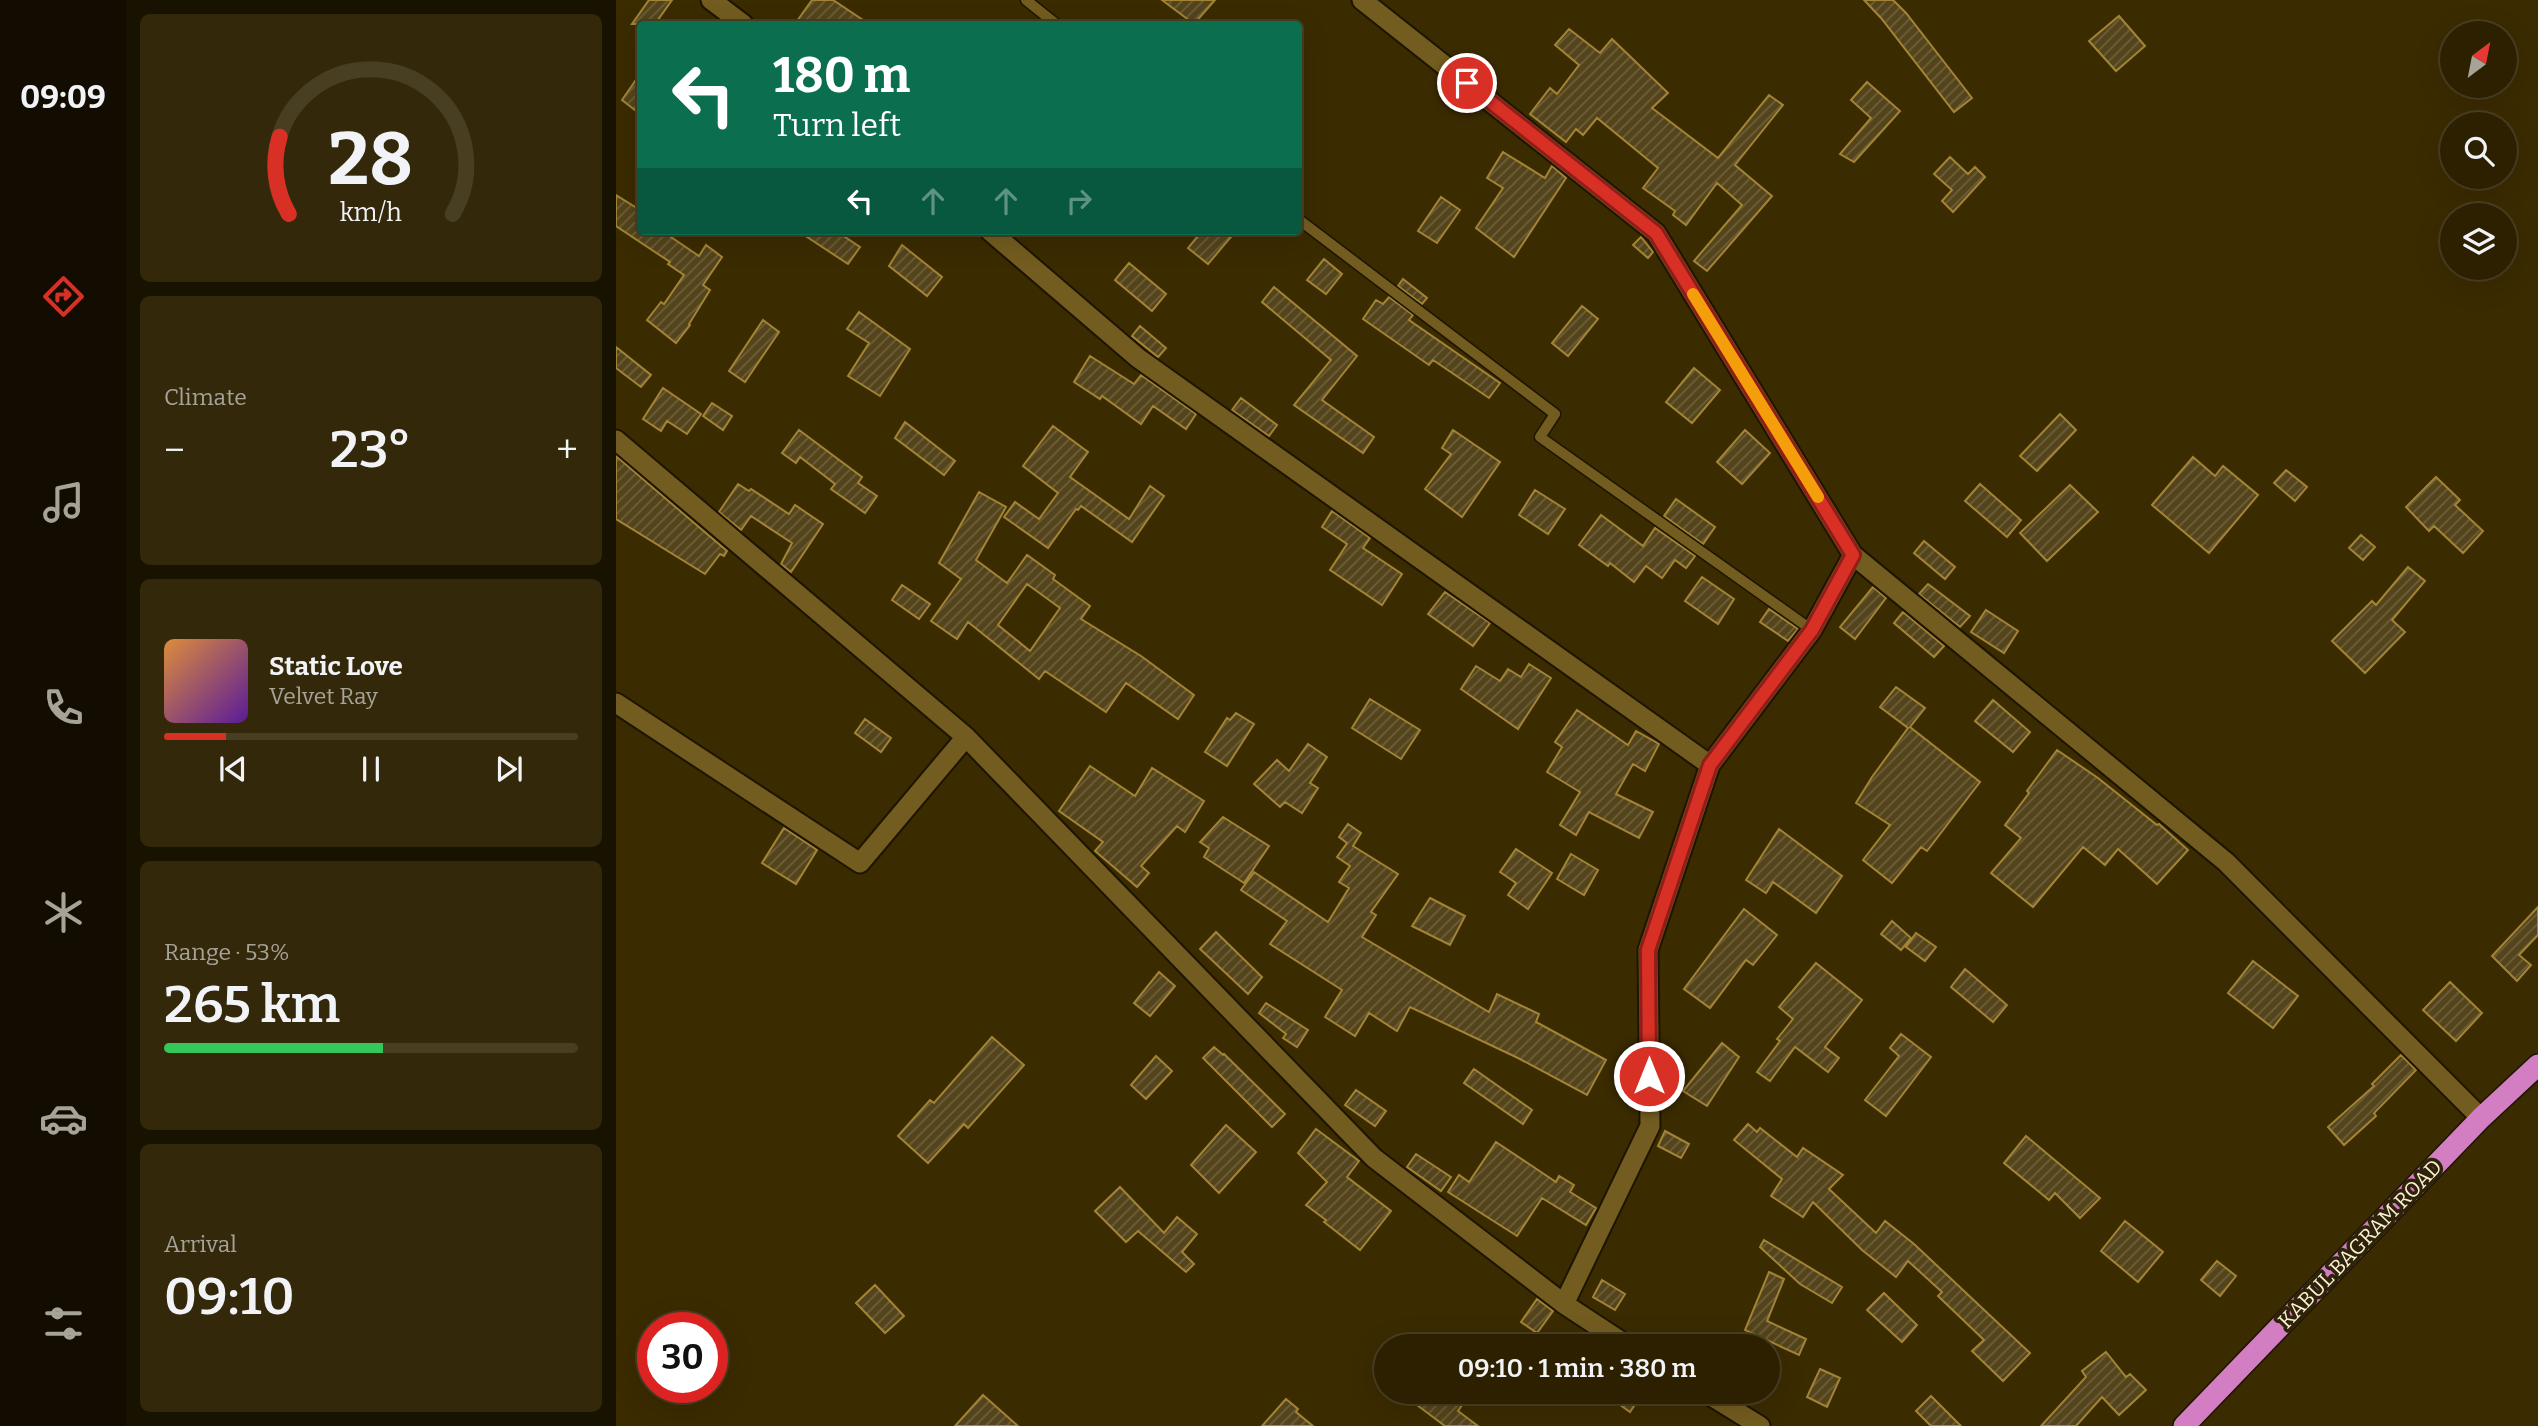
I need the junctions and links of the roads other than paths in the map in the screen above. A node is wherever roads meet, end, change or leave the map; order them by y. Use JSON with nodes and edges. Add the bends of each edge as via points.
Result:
{"nodes":[{"id":1,"x":711,"y":0,"type":"edge"},
{"id":2,"x":1026,"y":0,"type":"edge"},
{"id":3,"x":1362,"y":0,"type":"edge"},
{"id":4,"x":739,"y":21,"type":"edge"},
{"id":5,"x":1052,"y":21,"type":"edge"},
{"id":6,"x":1302,"y":222,"type":"edge"},
{"id":7,"x":995,"y":235,"type":"edge"},
{"id":8,"x":616,"y":440,"type":"edge"},
{"id":9,"x":1853,"y":555,"type":"junction"},
{"id":10,"x":1812,"y":630,"type":"junction"},
{"id":11,"x":616,"y":703,"type":"edge"},
{"id":12,"x":966,"y":737,"type":"junction"},
{"id":13,"x":1710,"y":765,"type":"junction"},
{"id":14,"x":2538,"y":1065,"type":"edge"},
{"id":15,"x":2481,"y":1118,"type":"junction"},
{"id":16,"x":1564,"y":1304,"type":"junction"},
{"id":17,"x":1610,"y":1334,"type":"edge"},
{"id":18,"x":1724,"y":1404,"type":"edge"},
{"id":19,"x":1760,"y":1426,"type":"edge"},
{"id":20,"x":2184,"y":1426,"type":"edge"}],
"edges":[{"from":1,"to":4,"type":"street"},
{"from":2,"to":5,"type":"lane"},
{"from":3,"to":9,"type":"street","via":[[1656,233]]},
{"from":6,"to":10,"type":"lane","via":[[1555,414],[1540,437]]},
{"from":7,"to":13,"type":"street","via":[[1138,358]]},
{"from":8,"to":12,"type":"street"},
{"from":9,"to":10,"type":"street"},
{"from":9,"to":15,"type":"street","via":[[2226,862]]},
{"from":10,"to":13,"type":"street"},
{"from":11,"to":12,"type":"street","via":[[860,863]]},
{"from":12,"to":16,"type":"street","via":[[1374,1158]]},
{"from":13,"to":16,"type":"street","via":[[1648,950],[1650,1126]]},
{"from":14,"to":15,"type":"highway","name":"KABUL BAGRAM ROAD"},
{"from":15,"to":20,"type":"highway","name":"KABUL BAGRAM ROAD"},
{"from":16,"to":17,"type":"street"},
{"from":18,"to":19,"type":"street"}]}
